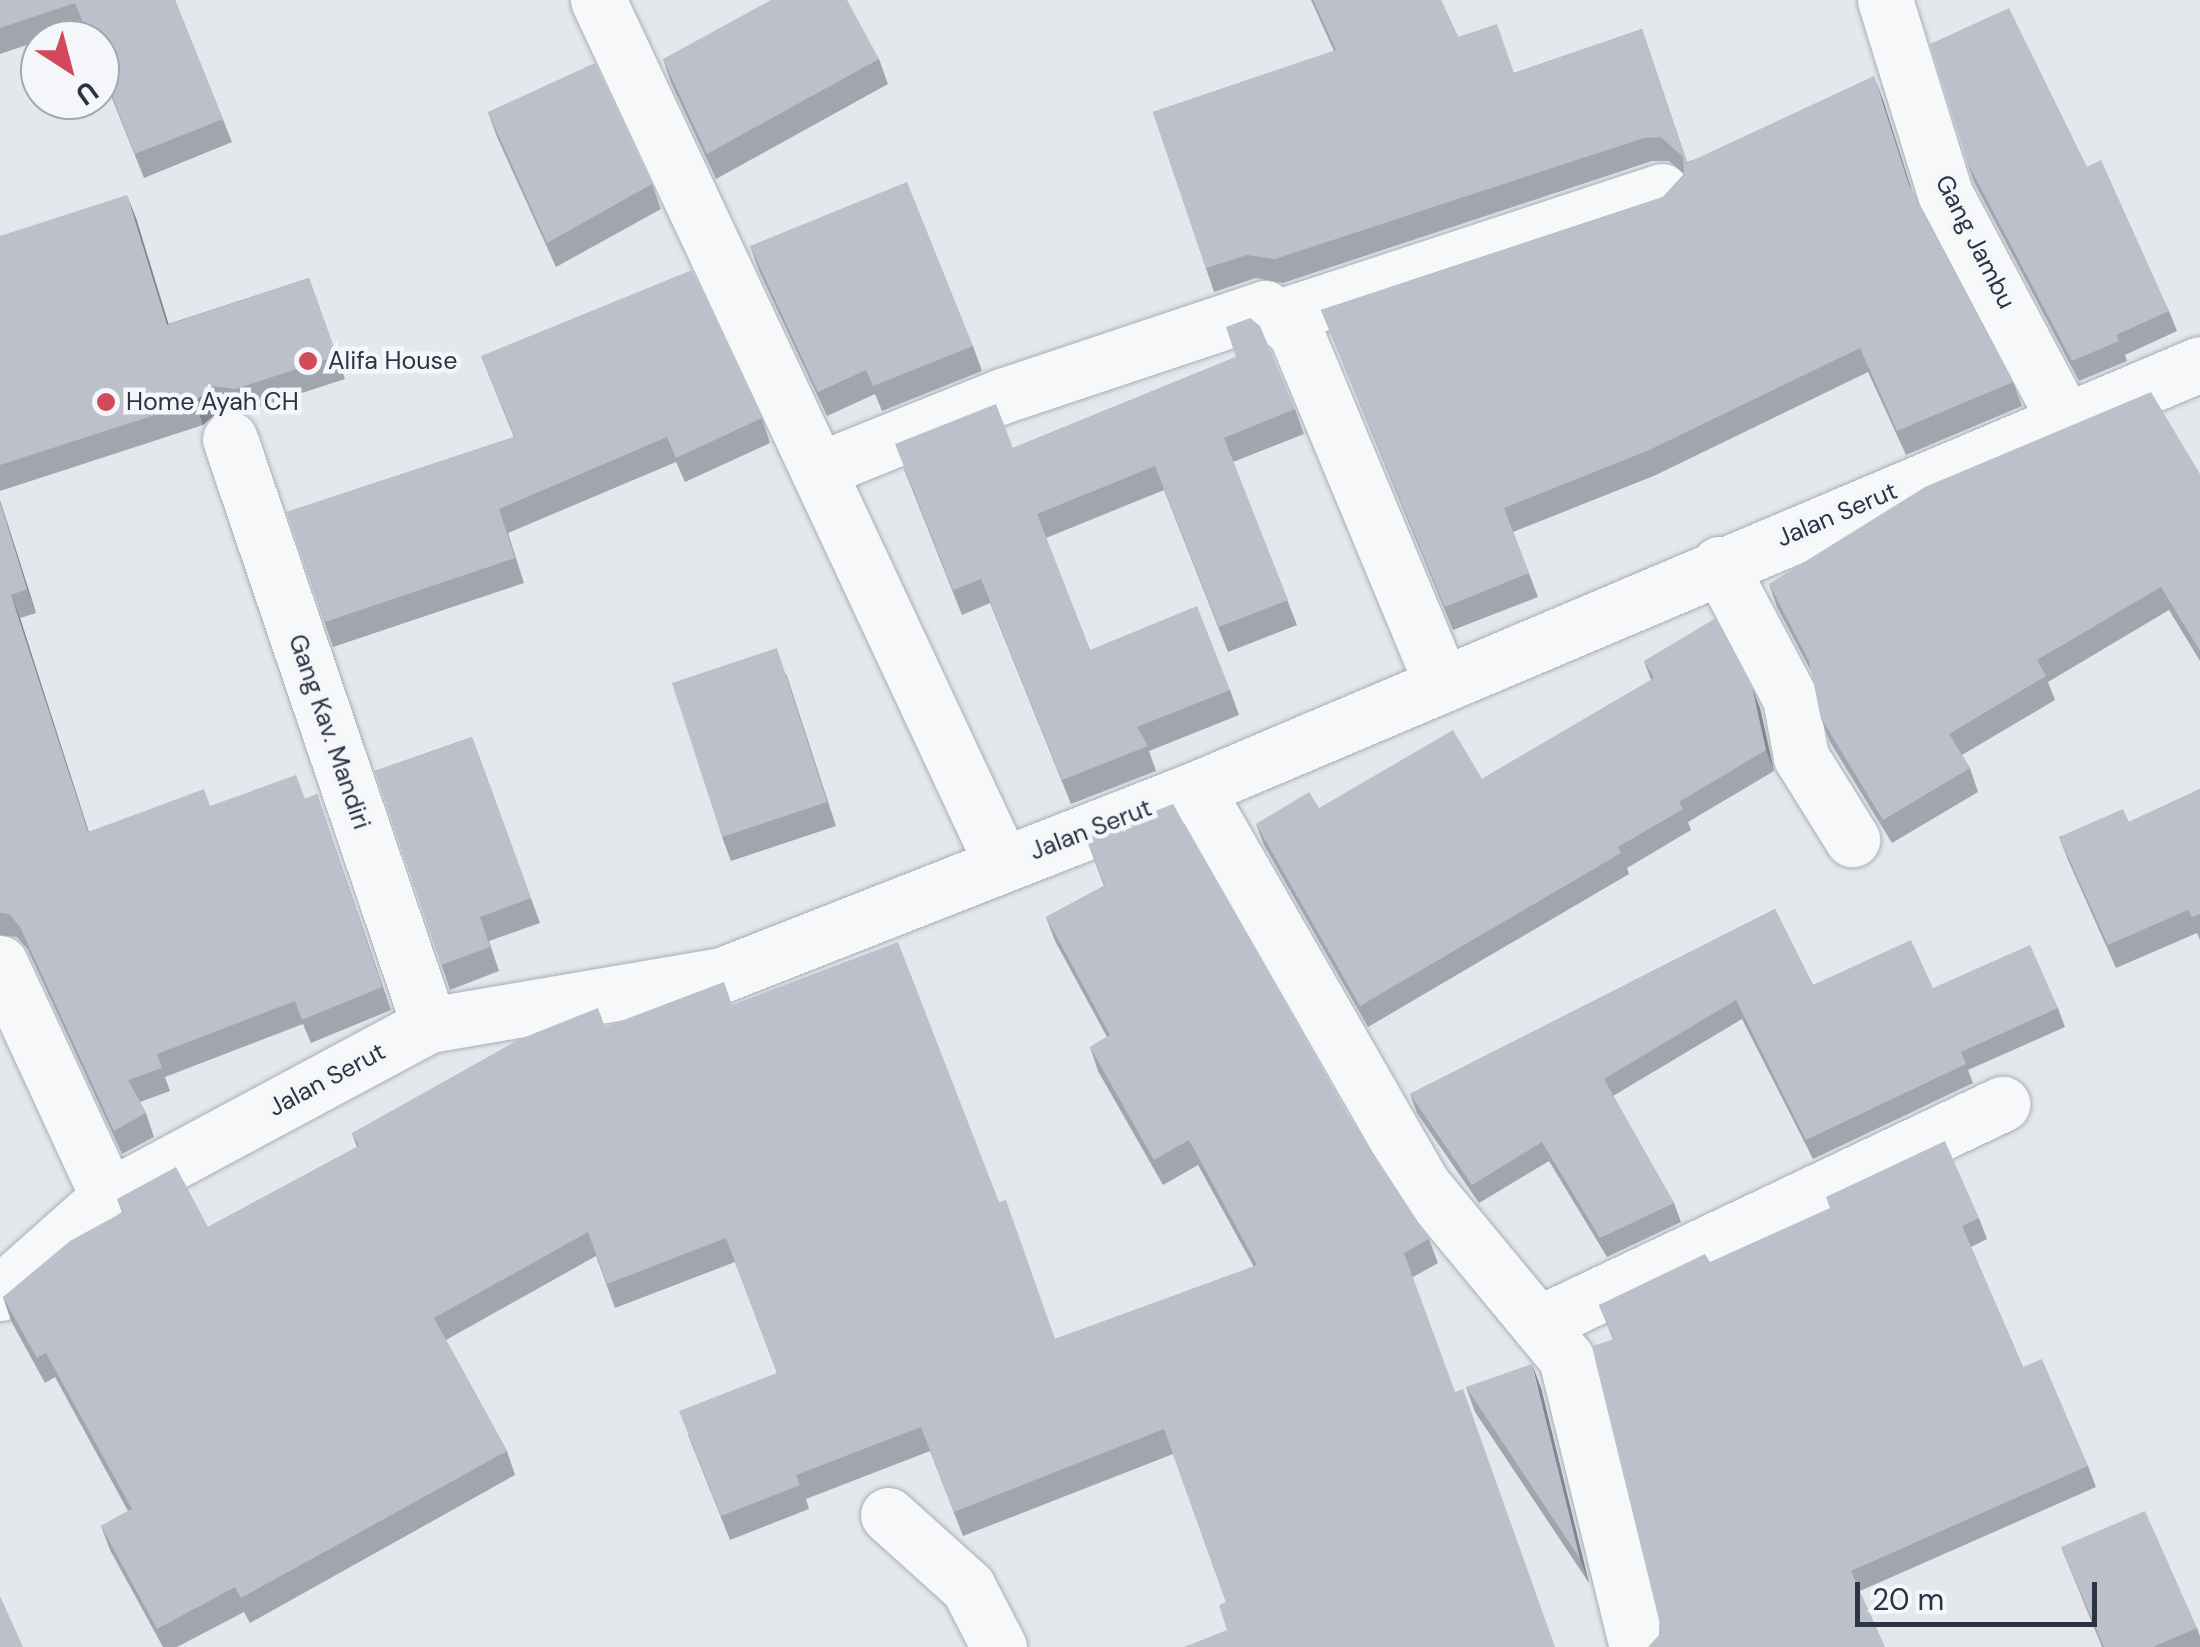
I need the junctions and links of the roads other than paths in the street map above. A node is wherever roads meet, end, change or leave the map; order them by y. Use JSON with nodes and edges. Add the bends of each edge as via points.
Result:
{"nodes":[{"id":1,"x":598,"y":0,"type":"edge"},
{"id":2,"x":1884,"y":0,"type":"edge"},
{"id":3,"x":1662,"y":191,"type":"edge"},
{"id":4,"x":1282,"y":316,"type":"junction"},
{"id":5,"x":2200,"y":364,"type":"edge"},
{"id":6,"x":2064,"y":419,"type":"junction"},
{"id":7,"x":230,"y":439,"type":"dead end"},
{"id":8,"x":818,"y":470,"type":"junction"},
{"id":9,"x":1719,"y":564,"type":"junction"},
{"id":10,"x":1441,"y":682,"type":"junction"},
{"id":11,"x":1196,"y":789,"type":"junction"},
{"id":12,"x":1852,"y":839,"type":"dead end"},
{"id":13,"x":1002,"y":864,"type":"junction"},
{"id":14,"x":0,"y":964,"type":"edge"},
{"id":15,"x":429,"y":1025,"type":"junction"},
{"id":16,"x":2002,"y":1104,"type":"dead end"},
{"id":17,"x":108,"y":1196,"type":"junction"},
{"id":18,"x":0,"y":1293,"type":"edge"},
{"id":19,"x":1538,"y":1324,"type":"junction"},
{"id":20,"x":888,"y":1515,"type":"dead end"},
{"id":21,"x":999,"y":1647,"type":"edge"},
{"id":22,"x":1637,"y":1647,"type":"edge"}],
"edges":[{"from":1,"to":8,"type":"street"},
{"from":2,"to":6,"type":"street","name":"Gang Jambu","via":[[1945,194]]},
{"from":3,"to":4,"type":"street"},
{"from":4,"to":8,"type":"street","via":[[1266,308],[1248,313],[1005,395]]},
{"from":4,"to":10,"type":"street","via":[[1295,331]]},
{"from":5,"to":6,"type":"street","name":"Jalan Serut"},
{"from":6,"to":9,"type":"street","name":"Jalan Serut"},
{"from":7,"to":15,"type":"street","name":"Gang Kav. Mandiri"},
{"from":8,"to":13,"type":"street"},
{"from":9,"to":10,"type":"street","name":"Jalan Serut"},
{"from":9,"to":12,"type":"street","via":[[1790,698],[1801,757]]},
{"from":10,"to":11,"type":"street","name":"Jalan Serut"},
{"from":11,"to":13,"type":"street","name":"Jalan Serut"},
{"from":11,"to":19,"type":"street","via":[[1422,1184]]},
{"from":13,"to":15,"type":"street","name":"Jalan Serut","via":[[722,975]]},
{"from":14,"to":17,"type":"street"},
{"from":15,"to":17,"type":"street","name":"Jalan Serut"},
{"from":16,"to":19,"type":"street"},
{"from":17,"to":18,"type":"street","name":"Jalan Serut"},
{"from":19,"to":22,"type":"street","via":[[1566,1358]]},
{"from":20,"to":21,"type":"street","via":[[968,1587]]}]}
